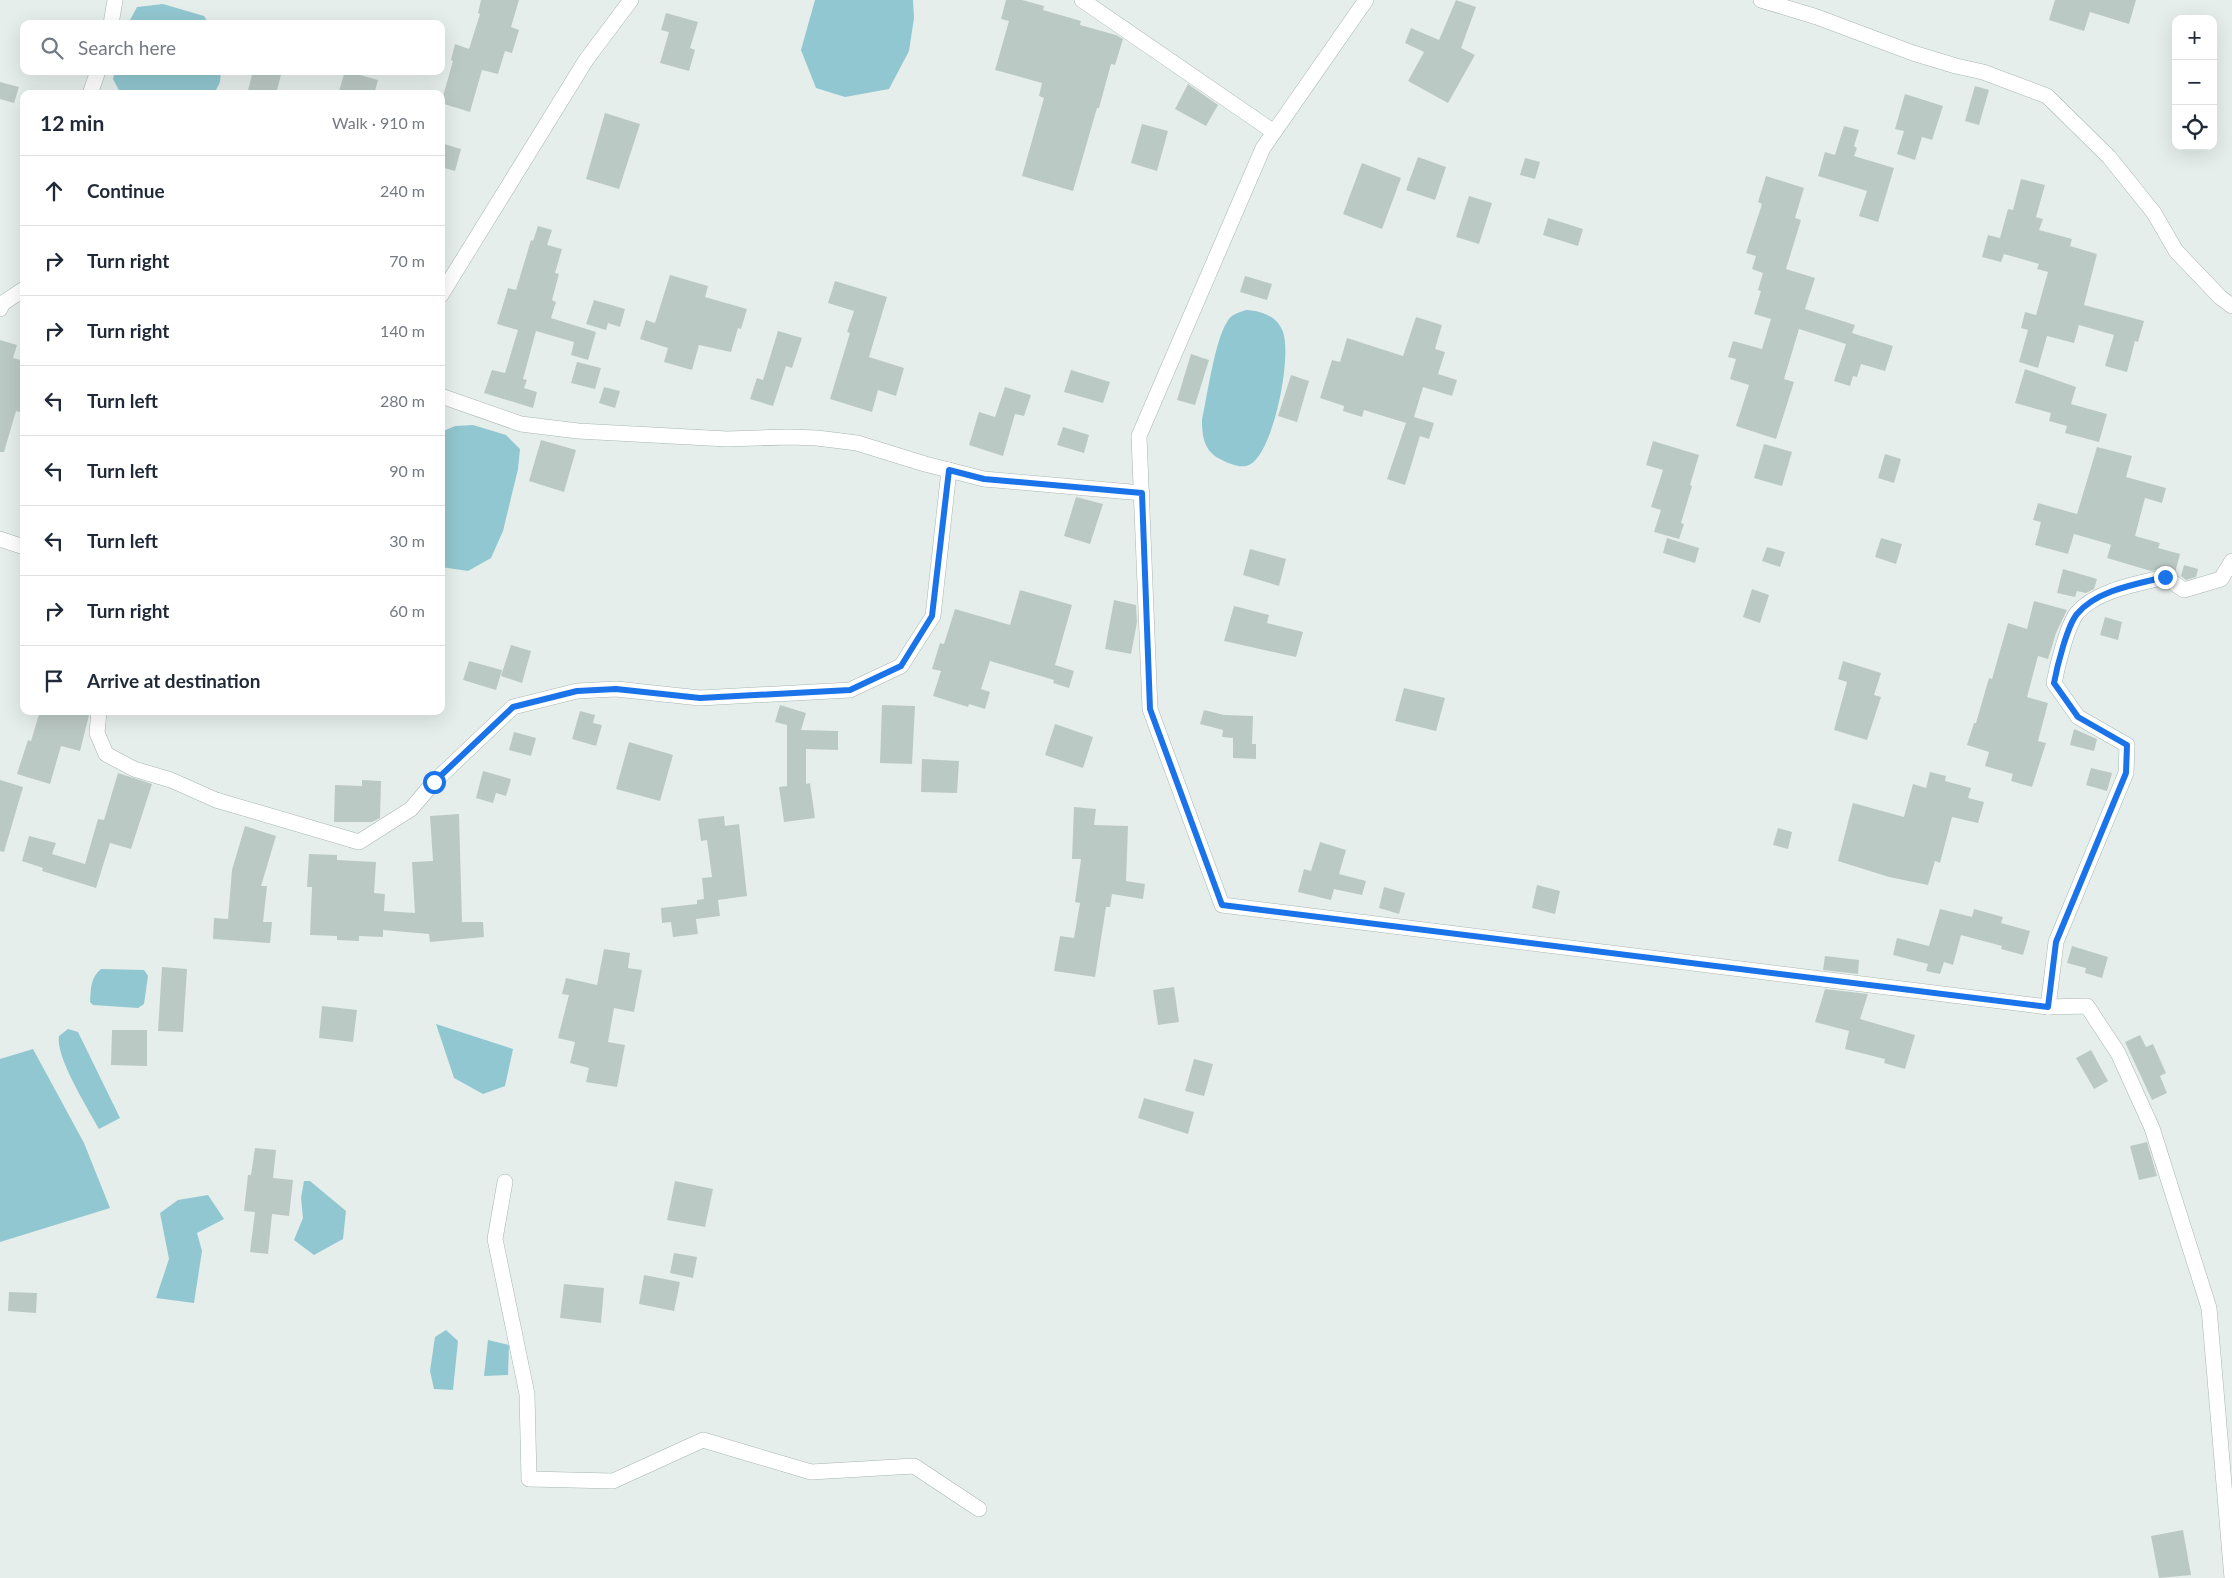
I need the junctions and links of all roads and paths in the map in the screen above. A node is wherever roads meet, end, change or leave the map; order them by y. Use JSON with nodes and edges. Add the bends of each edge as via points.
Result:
{"nodes":[{"id":1,"x":115,"y":0,"type":"edge"},
{"id":2,"x":631,"y":0,"type":"edge"},
{"id":3,"x":1082,"y":0,"type":"edge"},
{"id":4,"x":1366,"y":0,"type":"edge"},
{"id":5,"x":1761,"y":0,"type":"edge"},
{"id":6,"x":112,"y":20,"type":"edge"},
{"id":7,"x":97,"y":75,"type":"edge"},
{"id":8,"x":91,"y":90,"type":"edge"},
{"id":9,"x":1274,"y":132,"type":"junction"},
{"id":10,"x":445,"y":289,"type":"edge"},
{"id":11,"x":20,"y":292,"type":"edge"},
{"id":12,"x":2232,"y":306,"type":"edge"},
{"id":13,"x":0,"y":309,"type":"edge"},
{"id":14,"x":445,"y":397,"type":"edge"},
{"id":15,"x":949,"y":470,"type":"junction"},
{"id":16,"x":1142,"y":493,"type":"junction"},
{"id":17,"x":0,"y":539,"type":"edge"},
{"id":18,"x":20,"y":546,"type":"edge"},
{"id":19,"x":2232,"y":561,"type":"edge"},
{"id":20,"x":99,"y":715,"type":"edge"},
{"id":21,"x":2048,"y":1007,"type":"junction"},
{"id":22,"x":505,"y":1182,"type":"dead end"},
{"id":23,"x":978,"y":1509,"type":"dead end"},
{"id":24,"x":2232,"y":1578,"type":"edge"}],
"edges":[{"from":1,"to":6,"type":"street"},
{"from":2,"to":10,"type":"street","via":[[586,60]]},
{"from":3,"to":9,"type":"street"},
{"from":4,"to":9,"type":"street"},
{"from":5,"to":12,"type":"street","via":[[2047,96],[2109,158],[2154,213],[2176,251]]},
{"from":7,"to":8,"type":"street"},
{"from":9,"to":16,"type":"street","via":[[1263,148],[1140,436]]},
{"from":11,"to":13,"type":"street"},
{"from":14,"to":15,"type":"street","via":[[521,424],[727,439],[817,438],[857,443]]},
{"from":15,"to":16,"type":"street","via":[[984,479]]},
{"from":15,"to":20,"type":"street","via":[[932,616],[901,666],[850,690],[700,698],[616,689],[577,691],[513,707],[434,782],[411,809],[358,842],[216,800],[171,780],[134,769],[106,754],[97,733]]},
{"from":16,"to":21,"type":"street","via":[[1150,709],[1222,905]]},
{"from":17,"to":18,"type":"street"},
{"from":19,"to":21,"type":"street","via":[[2221,579],[2184,590],[2165,577],[2105,593],[2077,614],[2060,653],[2054,683],[2078,717],[2127,745],[2126,773],[2056,942]]},
{"from":21,"to":24,"type":"street","via":[[2087,1006],[2118,1053],[2152,1128],[2209,1308]]},
{"from":22,"to":23,"type":"street","via":[[495,1239],[526,1394],[529,1479],[613,1481],[703,1440],[811,1472],[914,1466]]}]}
